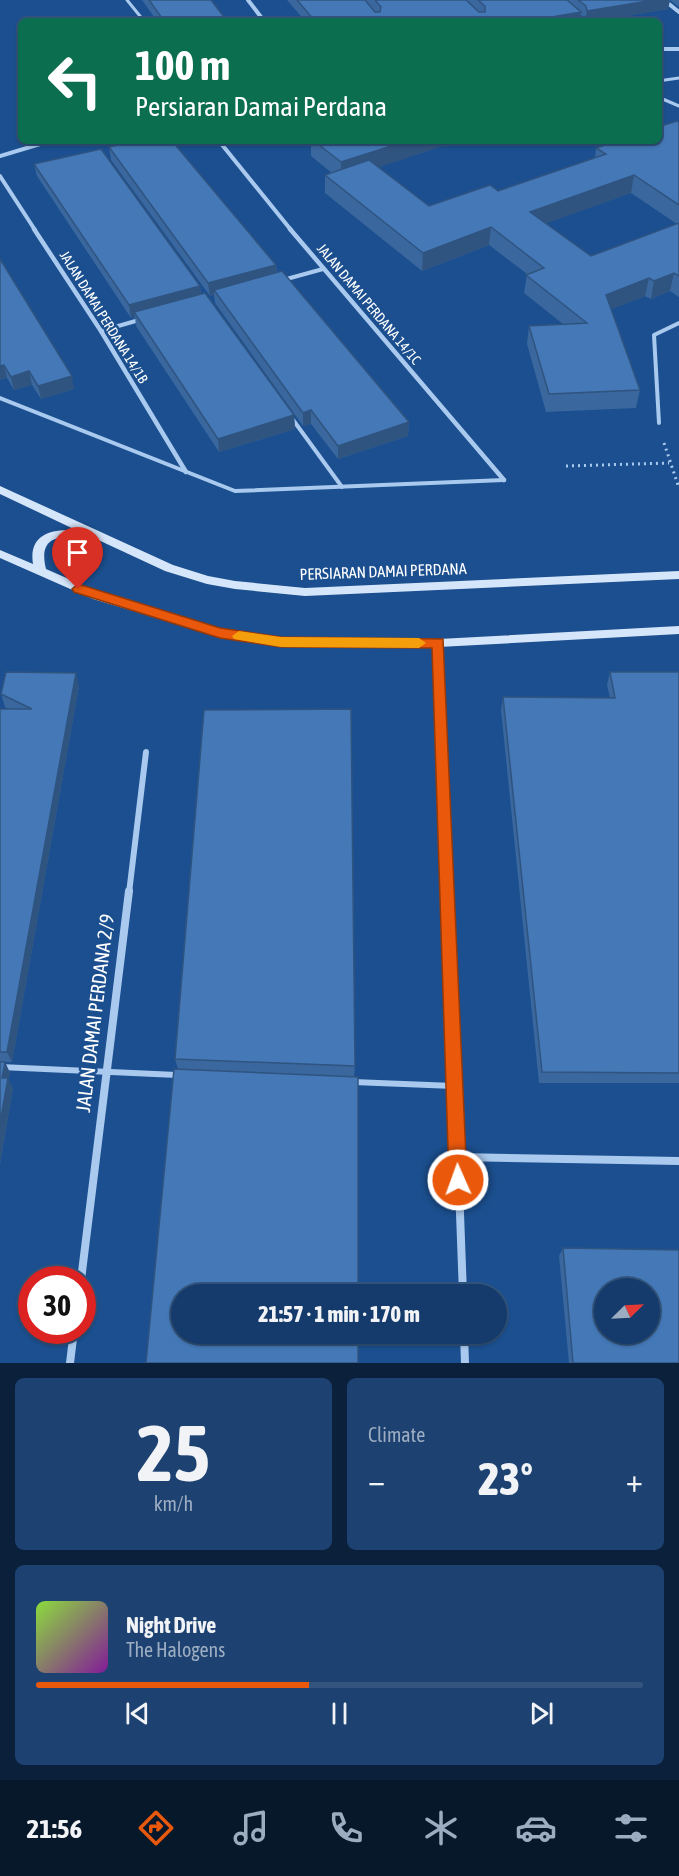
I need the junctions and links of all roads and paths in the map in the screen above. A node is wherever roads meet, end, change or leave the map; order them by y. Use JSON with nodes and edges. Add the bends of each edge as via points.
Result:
{"nodes":[{"id":1,"x":127,"y":0,"type":"edge"},
{"id":2,"x":248,"y":0,"type":"edge"},
{"id":3,"x":664,"y":0,"type":"edge"},
{"id":4,"x":679,"y":12,"type":"edge"},
{"id":5,"x":142,"y":18,"type":"edge"},
{"id":6,"x":262,"y":18,"type":"edge"},
{"id":7,"x":679,"y":49,"type":"edge"},
{"id":8,"x":662,"y":50,"type":"edge"},
{"id":9,"x":679,"y":78,"type":"edge"},
{"id":10,"x":662,"y":80,"type":"edge"},
{"id":11,"x":662,"y":99,"type":"edge"},
{"id":12,"x":679,"y":106,"type":"edge"},
{"id":13,"x":40,"y":144,"type":"edge"},
{"id":14,"x":221,"y":144,"type":"edge"},
{"id":15,"x":0,"y":156,"type":"edge"},
{"id":16,"x":0,"y":176,"type":"edge"},
{"id":17,"x":323,"y":269,"type":"junction"},
{"id":18,"x":277,"y":282,"type":"edge"},
{"id":19,"x":144,"y":319,"type":"edge"},
{"id":20,"x":679,"y":323,"type":"edge"},
{"id":21,"x":101,"y":331,"type":"junction"},
{"id":22,"x":0,"y":398,"type":"edge"},
{"id":23,"x":288,"y":412,"type":"edge"},
{"id":24,"x":659,"y":423,"type":"dead end"},
{"id":25,"x":566,"y":466,"type":"dead end"},
{"id":26,"x":186,"y":472,"type":"junction"},
{"id":27,"x":504,"y":480,"type":"joint"},
{"id":28,"x":342,"y":486,"type":"junction"},
{"id":29,"x":679,"y":488,"type":"edge"},
{"id":30,"x":0,"y":490,"type":"edge"},
{"id":31,"x":99,"y":537,"type":"junction"},
{"id":32,"x":0,"y":554,"type":"edge"},
{"id":33,"x":41,"y":573,"type":"junction"},
{"id":34,"x":679,"y":575,"type":"edge"},
{"id":35,"x":679,"y":630,"type":"edge"},
{"id":36,"x":438,"y":643,"type":"junction"},
{"id":37,"x":146,"y":752,"type":"dead end"},
{"id":38,"x":0,"y":1067,"type":"edge"},
{"id":39,"x":106,"y":1072,"type":"junction"},
{"id":40,"x":188,"y":1075,"type":"edge"},
{"id":41,"x":350,"y":1082,"type":"edge"},
{"id":42,"x":454,"y":1086,"type":"junction"},
{"id":43,"x":457,"y":1156,"type":"junction"},
{"id":44,"x":679,"y":1161,"type":"edge"},
{"id":45,"x":83,"y":1266,"type":"edge"},
{"id":46,"x":463,"y":1284,"type":"edge"},
{"id":47,"x":72,"y":1344,"type":"edge"},
{"id":48,"x":464,"y":1344,"type":"edge"},
{"id":49,"x":70,"y":1363,"type":"edge"},
{"id":50,"x":465,"y":1363,"type":"edge"}],
"edges":[{"from":1,"to":5,"type":"lane"},
{"from":2,"to":6,"type":"street"},
{"from":3,"to":4,"type":"street"},
{"from":7,"to":8,"type":"street"},
{"from":9,"to":10,"type":"lane"},
{"from":11,"to":12,"type":"lane"},
{"from":13,"to":15,"type":"street"},
{"from":14,"to":17,"type":"street","name":"JALAN DAMAI PERDANA 14/1C"},
{"from":16,"to":21,"type":"street","name":"JALAN DAMAI PERDANA 14/1B"},
{"from":17,"to":18,"type":"lane"},
{"from":17,"to":27,"type":"street","name":"JALAN DAMAI PERDANA 14/1C"},
{"from":19,"to":21,"type":"lane"},
{"from":20,"to":24,"type":"lane","via":[[654,335]]},
{"from":21,"to":26,"type":"street","name":"JALAN DAMAI PERDANA 14/1B"},
{"from":22,"to":26,"type":"lane"},
{"from":23,"to":28,"type":"lane"},
{"from":25,"to":29,"type":"path","via":[[669,463]]},
{"from":26,"to":28,"type":"lane","via":[[235,491]]},
{"from":27,"to":28,"type":"lane"},
{"from":30,"to":31,"type":"main road","name":"PERSIARAN DAMAI PERDANA"},
{"from":31,"to":33,"type":"main road","via":[[54,534],[42,543],[38,554]]},
{"from":31,"to":34,"type":"main road","name":"PERSIARAN DAMAI PERDANA","via":[[207,580],[305,592]]},
{"from":32,"to":33,"type":"main road"},
{"from":33,"to":36,"type":"main road","via":[[97,596],[220,633],[281,642]]},
{"from":35,"to":36,"type":"main road"},
{"from":36,"to":42,"type":"street"},
{"from":37,"to":39,"type":"street","name":"JALAN DAMAI PERDANA 2/9"},
{"from":38,"to":39,"type":"lane"},
{"from":39,"to":40,"type":"lane"},
{"from":39,"to":45,"type":"street","name":"JALAN DAMAI PERDANA 2/9"},
{"from":41,"to":42,"type":"lane"},
{"from":42,"to":43,"type":"street"},
{"from":43,"to":44,"type":"street"},
{"from":43,"to":46,"type":"street"},
{"from":47,"to":49,"type":"street"},
{"from":48,"to":50,"type":"street"}]}
